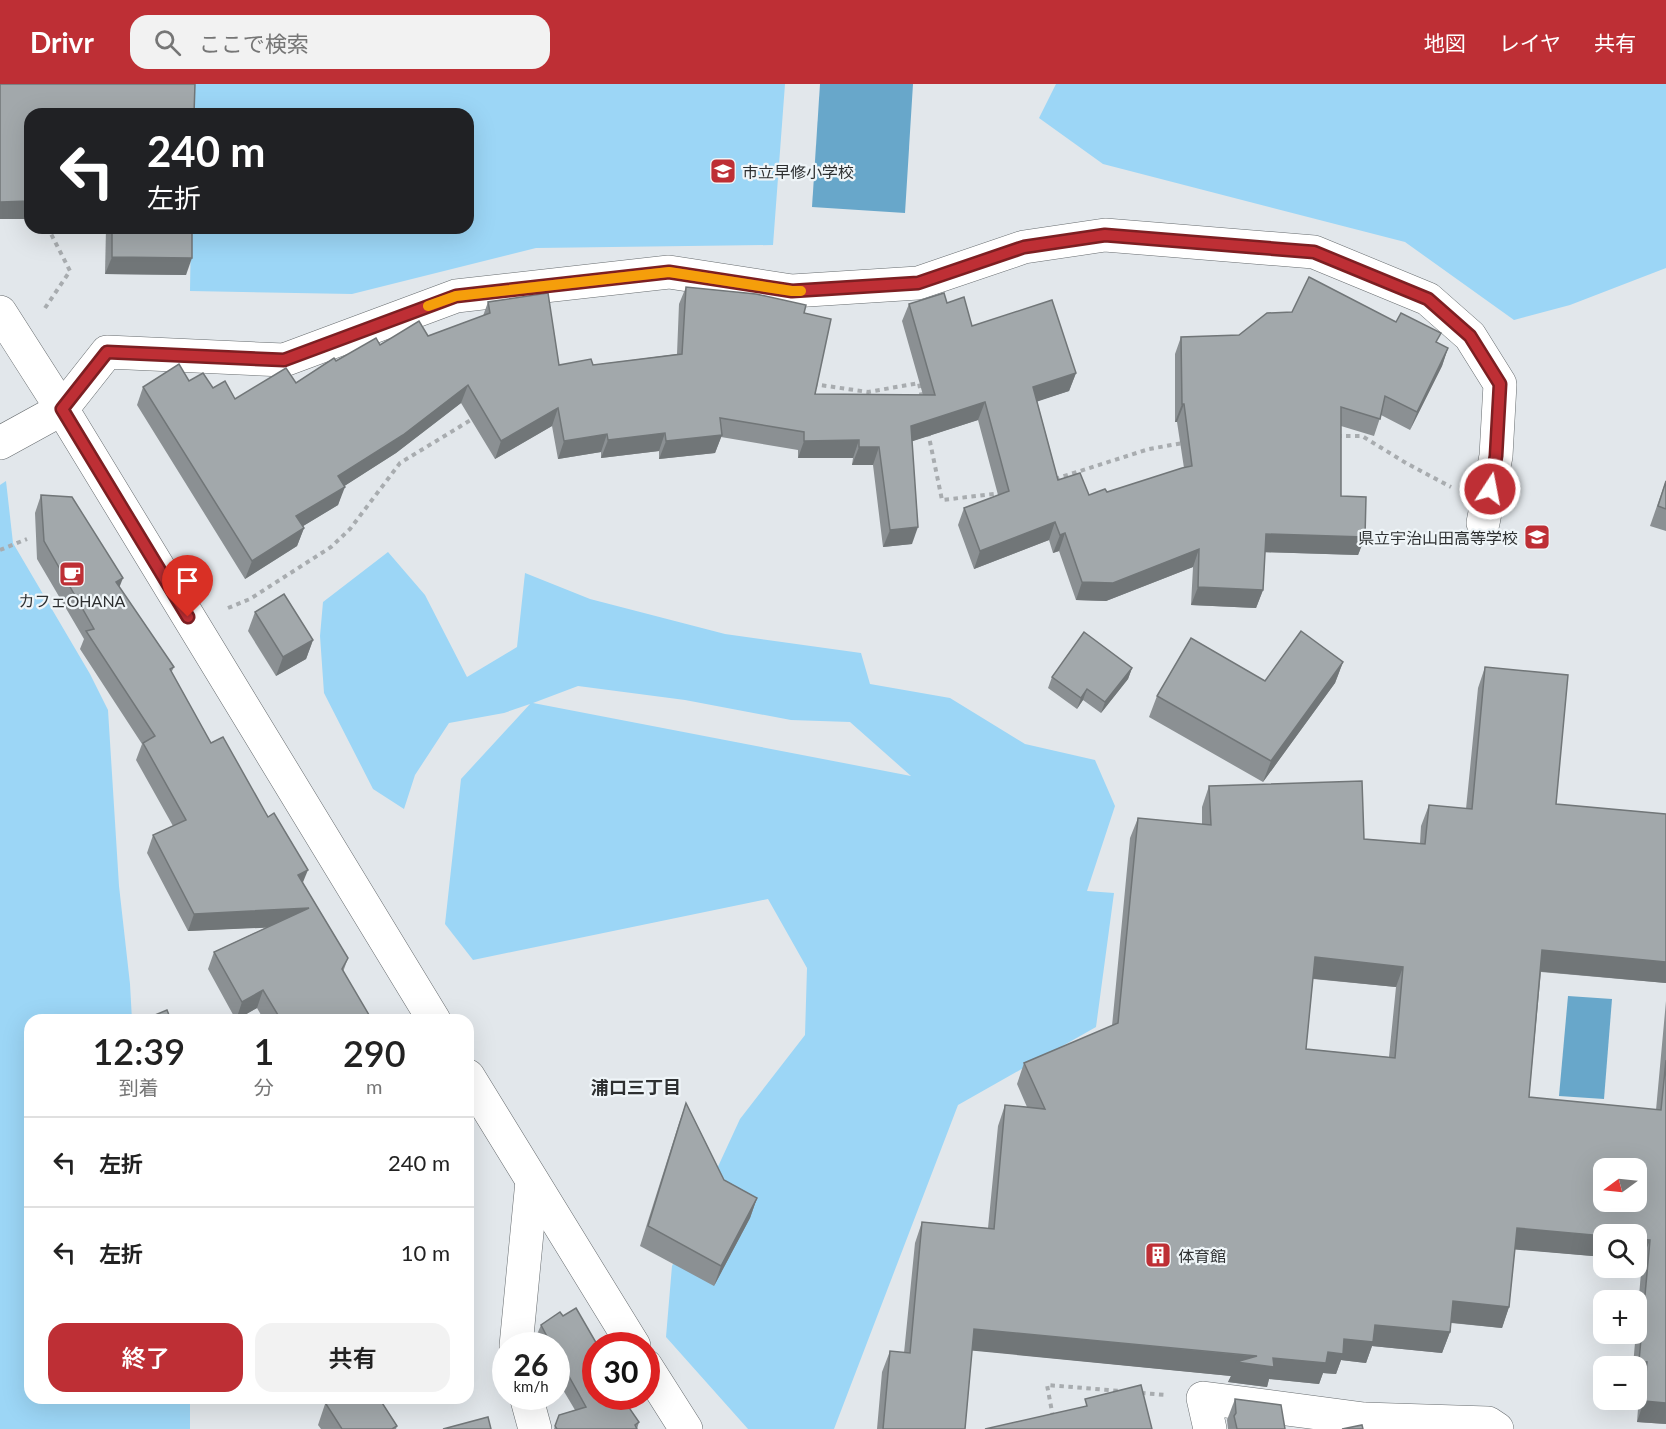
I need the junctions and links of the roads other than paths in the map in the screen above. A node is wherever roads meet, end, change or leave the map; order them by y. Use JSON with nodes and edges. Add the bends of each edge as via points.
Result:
{"nodes":[{"id":1,"x":0,"y":312,"type":"edge"},
{"id":2,"x":62,"y":409,"type":"junction"},
{"id":3,"x":0,"y":443,"type":"edge"},
{"id":4,"x":1485,"y":514,"type":"road end"},
{"id":5,"x":430,"y":1014,"type":"edge"},
{"id":6,"x":474,"y":1086,"type":"edge"},
{"id":7,"x":532,"y":1181,"type":"junction"},
{"id":8,"x":517,"y":1332,"type":"edge"},
{"id":9,"x":625,"y":1332,"type":"edge"},
{"id":10,"x":660,"y":1388,"type":"edge"},
{"id":11,"x":530,"y":1410,"type":"edge"},
{"id":12,"x":535,"y":1429,"type":"edge"},
{"id":13,"x":686,"y":1429,"type":"edge"},
{"id":14,"x":1210,"y":1429,"type":"edge"},
{"id":15,"x":1497,"y":1429,"type":"edge"}],
"edges":[{"from":1,"to":2,"type":"street"},
{"from":2,"to":3,"type":"street"},
{"from":2,"to":4,"type":"street","via":[[107,352],[284,360],[456,296],[669,272],[792,291],[918,283],[1024,247],[1105,235],[1314,252],[1428,299],[1470,336],[1500,384],[1496,456]]},
{"from":2,"to":5,"type":"street"},
{"from":6,"to":7,"type":"street"},
{"from":7,"to":8,"type":"street"},
{"from":7,"to":9,"type":"street"},
{"from":10,"to":13,"type":"street"},
{"from":11,"to":12,"type":"street"},
{"from":14,"to":15,"type":"street","via":[[1203,1398],[1364,1419],[1488,1424]]}]}
